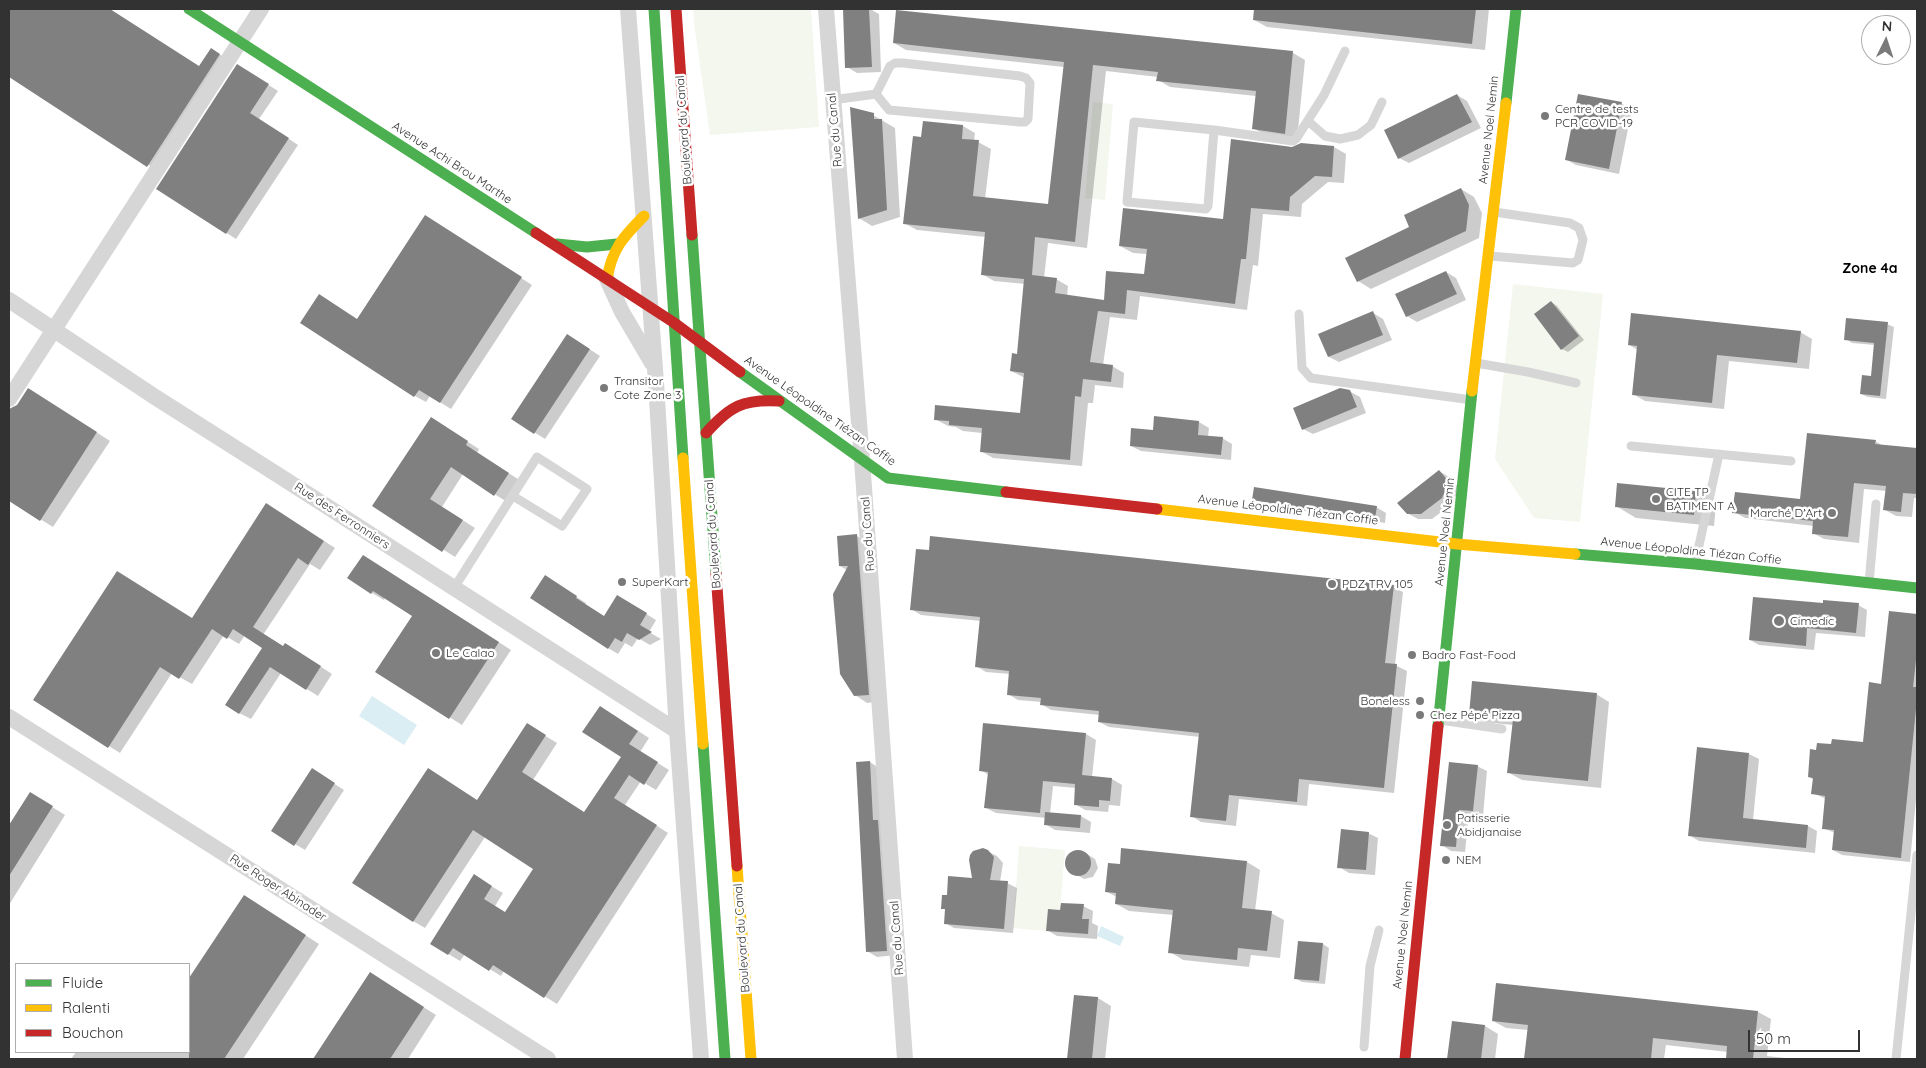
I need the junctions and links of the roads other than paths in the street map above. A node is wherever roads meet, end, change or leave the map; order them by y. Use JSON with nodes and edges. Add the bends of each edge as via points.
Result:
{"nodes":[{"id":1,"x":189,"y":9,"type":"edge"},
{"id":2,"x":261,"y":9,"type":"edge"},
{"id":3,"x":628,"y":9,"type":"edge"},
{"id":4,"x":654,"y":9,"type":"edge"},
{"id":5,"x":676,"y":9,"type":"edge"},
{"id":6,"x":826,"y":9,"type":"edge"},
{"id":7,"x":1516,"y":9,"type":"edge"},
{"id":8,"x":240,"y":42,"type":"junction"},
{"id":9,"x":1346,"y":51,"type":"dead end"},
{"id":10,"x":876,"y":94,"type":"junction"},
{"id":11,"x":832,"y":100,"type":"junction"},
{"id":12,"x":1382,"y":102,"type":"dead end"},
{"id":13,"x":1308,"y":121,"type":"junction"},
{"id":14,"x":1214,"y":130,"type":"junction"},
{"id":15,"x":1494,"y":212,"type":"junction"},
{"id":16,"x":644,"y":216,"type":"junction"},
{"id":17,"x":551,"y":243,"type":"junction"},
{"id":18,"x":617,"y":244,"type":"junction"},
{"id":19,"x":1489,"y":256,"type":"junction"},
{"id":20,"x":607,"y":279,"type":"junction"},
{"id":21,"x":9,"y":300,"type":"edge"},
{"id":22,"x":650,"y":307,"type":"junction"},
{"id":23,"x":1299,"y":314,"type":"dead end"},
{"id":24,"x":674,"y":322,"type":"junction"},
{"id":25,"x":54,"y":330,"type":"junction"},
{"id":26,"x":700,"y":341,"type":"junction"},
{"id":27,"x":1475,"y":363,"type":"junction"},
{"id":28,"x":655,"y":370,"type":"junction"},
{"id":29,"x":1576,"y":383,"type":"dead end"},
{"id":30,"x":9,"y":399,"type":"edge"},
{"id":31,"x":779,"y":401,"type":"junction"},
{"id":32,"x":1473,"y":401,"type":"junction"},
{"id":33,"x":706,"y":433,"type":"junction"},
{"id":34,"x":1631,"y":446,"type":"dead end"},
{"id":35,"x":1719,"y":454,"type":"junction"},
{"id":36,"x":862,"y":460,"type":"junction"},
{"id":37,"x":1791,"y":460,"type":"dead end"},
{"id":38,"x":513,"y":496,"type":"junction"},
{"id":39,"x":1876,"y":504,"type":"dead end"},
{"id":40,"x":1457,"y":544,"type":"junction"},
{"id":41,"x":1695,"y":564,"type":"junction"},
{"id":42,"x":1870,"y":584,"type":"junction"},
{"id":43,"x":454,"y":588,"type":"junction"},
{"id":44,"x":1917,"y":588,"type":"edge"},
{"id":45,"x":9,"y":717,"type":"edge"},
{"id":46,"x":1439,"y":720,"type":"junction"},
{"id":47,"x":1502,"y":729,"type":"dead end"},
{"id":48,"x":677,"y":731,"type":"junction"},
{"id":49,"x":1917,"y":855,"type":"edge"},
{"id":50,"x":1379,"y":930,"type":"dead end"},
{"id":51,"x":1364,"y":1047,"type":"dead end"},
{"id":52,"x":548,"y":1059,"type":"edge"},
{"id":53,"x":701,"y":1059,"type":"edge"},
{"id":54,"x":725,"y":1059,"type":"edge"},
{"id":55,"x":751,"y":1059,"type":"edge"},
{"id":56,"x":905,"y":1059,"type":"edge"},
{"id":57,"x":1405,"y":1059,"type":"edge"},
{"id":58,"x":1896,"y":1059,"type":"edge"}],
"edges":[{"from":1,"to":8,"type":"street","name":"Avenue Achi Brou Marthe"},
{"from":2,"to":8,"type":"street"},
{"from":3,"to":16,"type":"street"},
{"from":4,"to":24,"type":"street","name":"Boulevard du Canal"},
{"from":5,"to":26,"type":"street","name":"Boulevard du Canal"},
{"from":6,"to":11,"type":"street","name":"Rue du Canal"},
{"from":7,"to":15,"type":"street","name":"Avenue Noel Nemin"},
{"from":8,"to":17,"type":"street","name":"Avenue Achi Brou Marthe"},
{"from":8,"to":25,"type":"street"},
{"from":9,"to":13,"type":"lane"},
{"from":10,"to":10,"type":"lane","via":[[890,66],[903,62],[1020,76],[1030,83],[1028,119],[1025,122],[893,111]]},
{"from":10,"to":11,"type":"lane"},
{"from":11,"to":36,"type":"street","name":"Rue du Canal"},
{"from":12,"to":13,"type":"lane","via":[[1371,124],[1358,135],[1340,139],[1325,136]]},
{"from":13,"to":14,"type":"lane","via":[[1293,140]]},
{"from":14,"to":14,"type":"lane","via":[[1206,209],[1127,202],[1134,122]]},
{"from":15,"to":19,"type":"street","name":"Avenue Noel Nemin"},
{"from":15,"to":19,"type":"lane","via":[[1570,223],[1579,228],[1583,240],[1578,260],[1573,263]]},
{"from":16,"to":18,"type":"street"},
{"from":16,"to":22,"type":"street"},
{"from":17,"to":18,"type":"street","via":[[594,248]]},
{"from":17,"to":20,"type":"street","name":"Avenue Achi Brou Marthe"},
{"from":18,"to":20,"type":"street","via":[[609,261]]},
{"from":19,"to":27,"type":"street","name":"Avenue Noel Nemin"},
{"from":20,"to":22,"type":"street","name":"Avenue Achi Brou Marthe"},
{"from":20,"to":28,"type":"street"},
{"from":21,"to":25,"type":"street","name":"Rue des Ferronniers"},
{"from":22,"to":24,"type":"street","name":"Avenue Achi Brou Marthe"},
{"from":22,"to":28,"type":"street"},
{"from":23,"to":32,"type":"lane","via":[[1302,368],[1311,378]]},
{"from":24,"to":26,"type":"street","name":"Avenue Achi Brou Marthe"},
{"from":24,"to":54,"type":"street","name":"Boulevard du Canal"},
{"from":25,"to":30,"type":"street"},
{"from":25,"to":43,"type":"street","name":"Rue des Ferronniers"},
{"from":26,"to":31,"type":"street","name":"Avenue Léopoldine Tiézan Coffie"},
{"from":26,"to":33,"type":"street","name":"Boulevard du Canal"},
{"from":27,"to":29,"type":"lane"},
{"from":27,"to":32,"type":"street","name":"Avenue Noel Nemin"},
{"from":28,"to":48,"type":"street"},
{"from":31,"to":33,"type":"street","via":[[755,399],[739,404],[723,414]]},
{"from":31,"to":36,"type":"street","name":"Avenue Léopoldine Tiézan Coffie"},
{"from":32,"to":40,"type":"street","name":"Avenue Noel Nemin"},
{"from":33,"to":55,"type":"street","name":"Boulevard du Canal"},
{"from":34,"to":35,"type":"lane"},
{"from":35,"to":37,"type":"lane"},
{"from":35,"to":41,"type":"lane"},
{"from":36,"to":40,"type":"street","name":"Avenue Léopoldine Tiézan Coffie","via":[[888,478]]},
{"from":36,"to":56,"type":"street","name":"Rue du Canal"},
{"from":38,"to":38,"type":"lane","via":[[562,526],[587,489],[537,458]]},
{"from":38,"to":43,"type":"lane"},
{"from":39,"to":42,"type":"lane"},
{"from":40,"to":41,"type":"street","name":"Avenue Léopoldine Tiézan Coffie"},
{"from":40,"to":46,"type":"street","name":"Avenue Noel Nemin"},
{"from":41,"to":42,"type":"street","name":"Avenue Léopoldine Tiézan Coffie"},
{"from":42,"to":44,"type":"street","name":"Avenue Léopoldine Tiézan Coffie"},
{"from":43,"to":48,"type":"street","name":"Rue des Ferronniers"},
{"from":45,"to":52,"type":"street","name":"Rue Roger Abinader"},
{"from":46,"to":47,"type":"lane"},
{"from":46,"to":57,"type":"street","name":"Avenue Noel Nemin"},
{"from":48,"to":53,"type":"street"},
{"from":49,"to":58,"type":"lane"},
{"from":50,"to":51,"type":"lane","via":[[1370,966]]}]}
